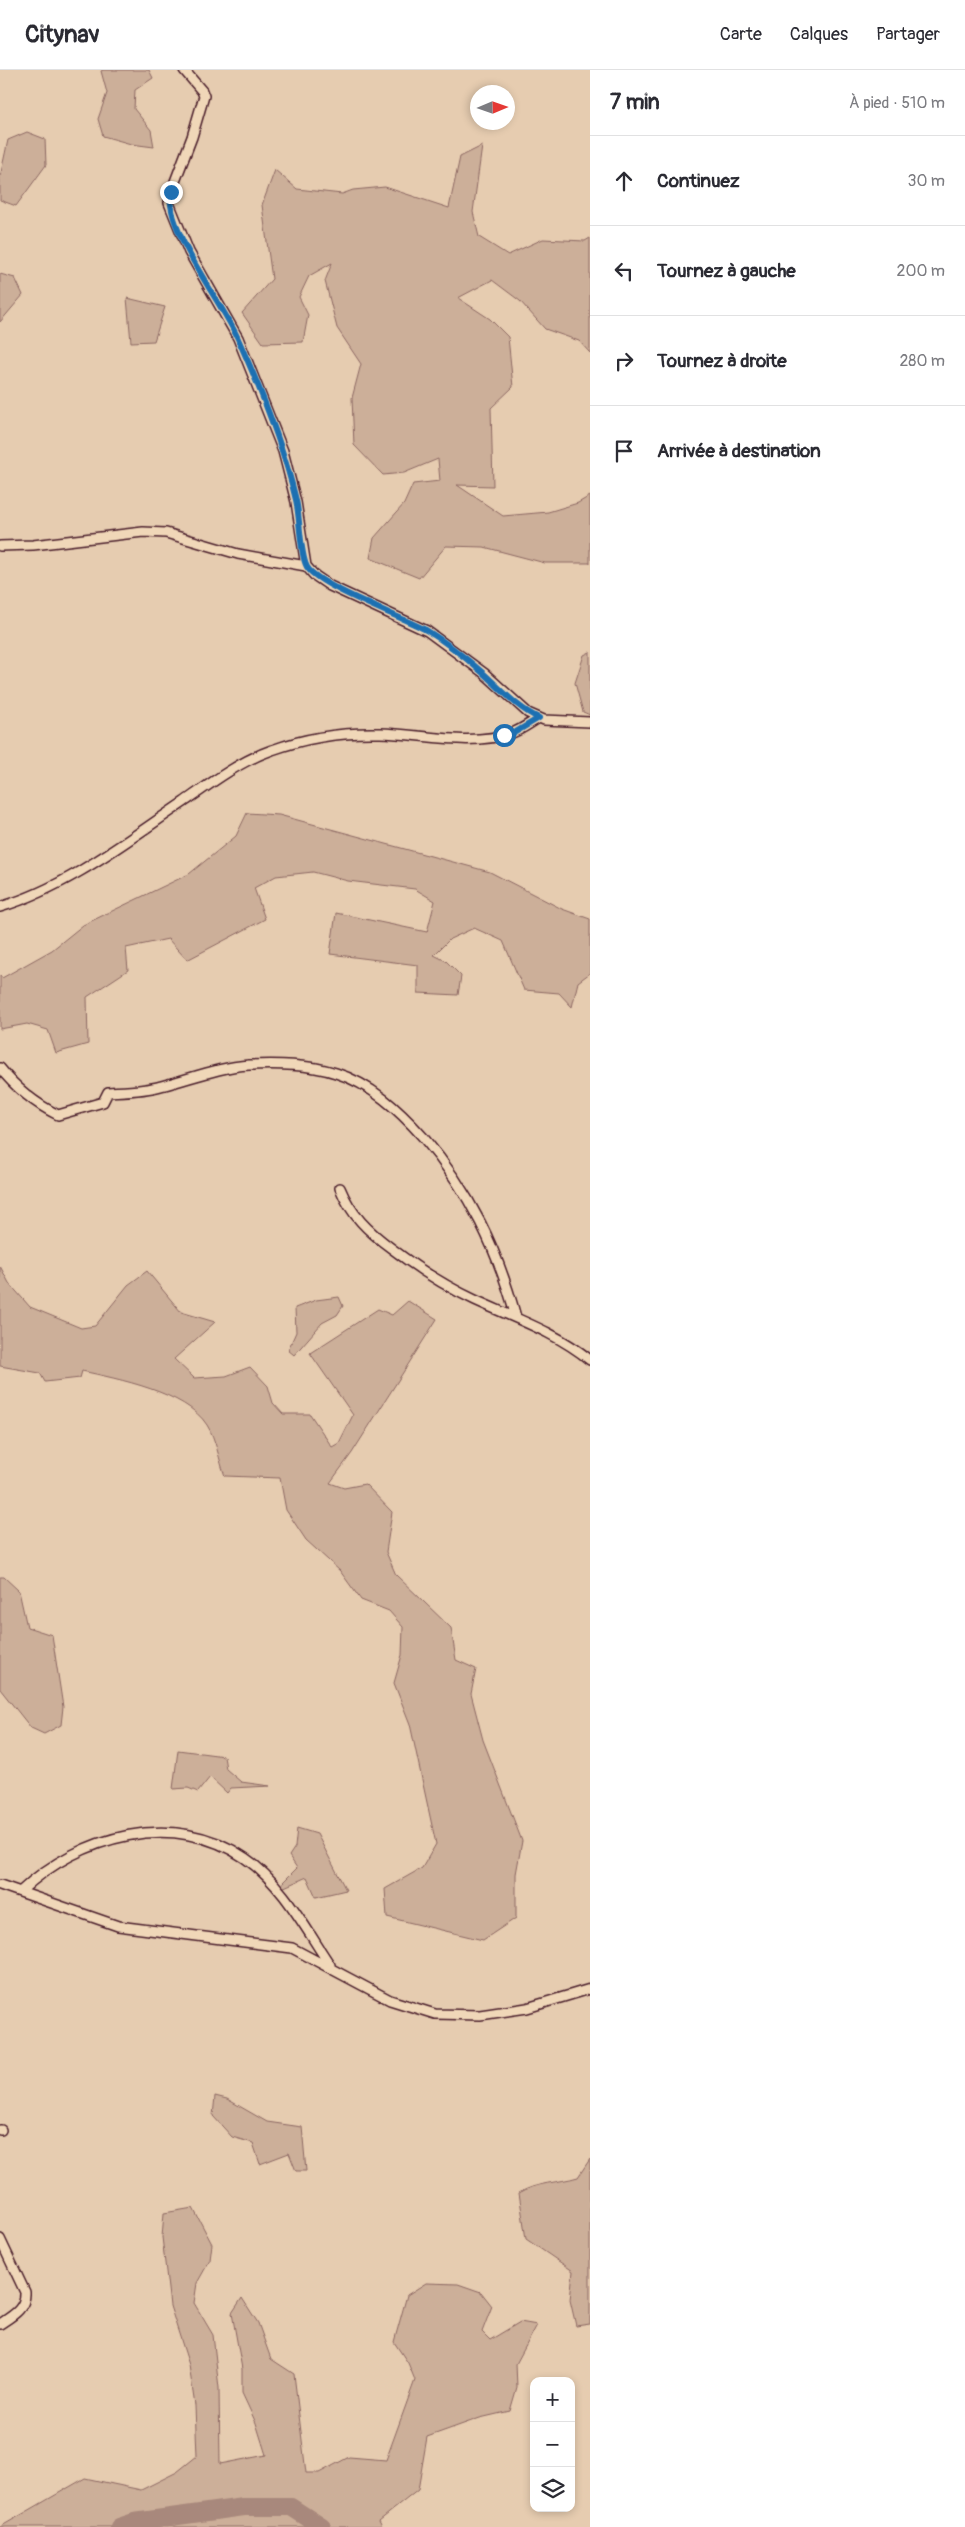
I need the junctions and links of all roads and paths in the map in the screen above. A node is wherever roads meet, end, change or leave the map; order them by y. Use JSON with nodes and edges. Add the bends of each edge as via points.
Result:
{"nodes":[{"id":1,"x":184,"y":70,"type":"edge"},
{"id":2,"x":0,"y":546,"type":"edge"},
{"id":3,"x":306,"y":566,"type":"junction"},
{"id":4,"x":539,"y":718,"type":"junction"},
{"id":5,"x":590,"y":722,"type":"edge"},
{"id":6,"x":0,"y":907,"type":"edge"},
{"id":7,"x":0,"y":1068,"type":"edge"},
{"id":8,"x":340,"y":1188,"type":"dead end"},
{"id":9,"x":516,"y":1317,"type":"junction"},
{"id":10,"x":590,"y":1360,"type":"edge"},
{"id":11,"x":0,"y":1884,"type":"edge"},
{"id":12,"x":21,"y":1891,"type":"junction"},
{"id":13,"x":332,"y":1968,"type":"junction"},
{"id":14,"x":590,"y":1989,"type":"edge"},
{"id":15,"x":0,"y":2239,"type":"edge"},
{"id":16,"x":0,"y":2324,"type":"edge"}],
"edges":[{"from":1,"to":3,"type":"street","via":[[204,96],[171,192],[171,208],[189,252],[238,338],[276,435],[296,502]]},
{"from":2,"to":3,"type":"street","via":[[143,532],[166,533],[238,554]]},
{"from":3,"to":4,"type":"street","via":[[330,586],[427,631],[484,673],[523,710]]},
{"from":4,"to":5,"type":"street","via":[[556,722]]},
{"from":4,"to":6,"type":"street","via":[[514,733],[498,736],[457,739],[352,733],[271,750],[206,786],[65,879]]},
{"from":7,"to":9,"type":"street","via":[[10,1081],[58,1115],[102,1102],[108,1092],[151,1088],[238,1066],[316,1068],[358,1082],[405,1116],[462,1187],[492,1247]]},
{"from":8,"to":9,"type":"street","via":[[357,1219],[403,1257],[442,1283]]},
{"from":9,"to":10,"type":"street"},
{"from":11,"to":12,"type":"street"},
{"from":12,"to":13,"type":"street","via":[[118,1926],[279,1945],[303,1952]]},
{"from":12,"to":13,"type":"street","via":[[34,1878],[70,1855],[114,1839],[136,1833],[159,1832],[202,1838],[224,1846],[262,1872],[297,1914]]},
{"from":13,"to":14,"type":"street","via":[[390,2000],[450,2015],[480,2015],[526,2008]]},
{"from":15,"to":16,"type":"street","via":[[25,2292],[25,2300],[16,2313]]}]}
